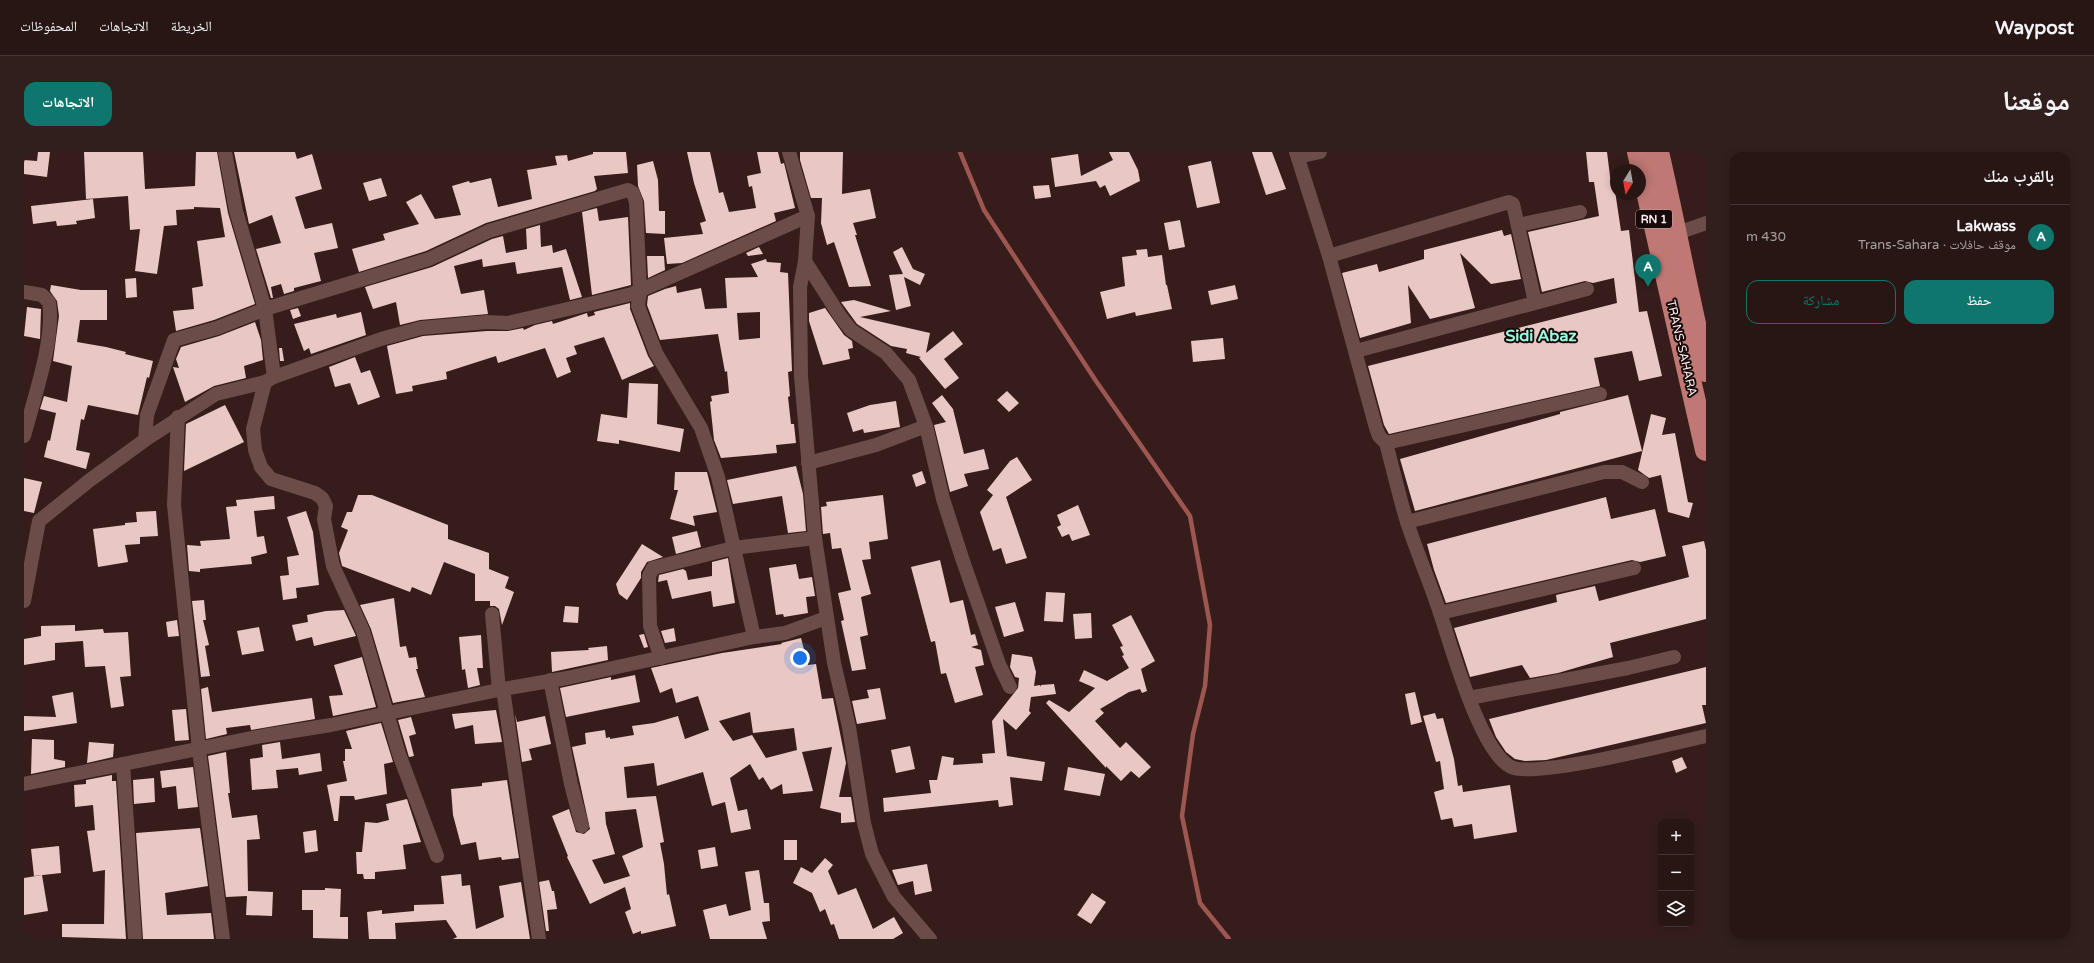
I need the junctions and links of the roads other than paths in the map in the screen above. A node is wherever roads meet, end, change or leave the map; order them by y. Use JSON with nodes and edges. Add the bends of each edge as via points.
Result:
{"nodes":[{"id":1,"x":225,"y":152,"type":"edge"},
{"id":2,"x":789,"y":152,"type":"edge"},
{"id":3,"x":1320,"y":152,"type":"edge"},
{"id":4,"x":1638,"y":152,"type":"edge"},
{"id":5,"x":1658,"y":152,"type":"edge"},
{"id":6,"x":1297,"y":154,"type":"edge"},
{"id":7,"x":1580,"y":212,"type":"dead end"},
{"id":8,"x":808,"y":216,"type":"junction"},
{"id":9,"x":1706,"y":223,"type":"edge"},
{"id":10,"x":1518,"y":225,"type":"junction"},
{"id":11,"x":1668,"y":237,"type":"junction"},
{"id":12,"x":1329,"y":256,"type":"junction"},
{"id":13,"x":805,"y":261,"type":"junction"},
{"id":14,"x":1587,"y":289,"type":"dead end"},
{"id":15,"x":640,"y":291,"type":"junction"},
{"id":16,"x":24,"y":292,"type":"edge"},
{"id":17,"x":1535,"y":302,"type":"junction"},
{"id":18,"x":265,"y":309,"type":"junction"},
{"id":19,"x":1356,"y":351,"type":"junction"},
{"id":20,"x":1706,"y":371,"type":"edge"},
{"id":21,"x":270,"y":380,"type":"junction"},
{"id":22,"x":1600,"y":394,"type":"dead end"},
{"id":23,"x":178,"y":417,"type":"junction"},
{"id":24,"x":926,"y":426,"type":"junction"},
{"id":25,"x":24,"y":436,"type":"edge"},
{"id":26,"x":145,"y":440,"type":"junction"},
{"id":27,"x":1386,"y":443,"type":"junction"},
{"id":28,"x":1706,"y":450,"type":"edge"},
{"id":29,"x":808,"y":463,"type":"junction"},
{"id":30,"x":1642,"y":482,"type":"dead end"},
{"id":31,"x":1407,"y":522,"type":"junction"},
{"id":32,"x":815,"y":538,"type":"junction"},
{"id":33,"x":734,"y":548,"type":"junction"},
{"id":34,"x":1634,"y":568,"type":"dead end"},
{"id":35,"x":24,"y":601,"type":"edge"},
{"id":36,"x":1440,"y":613,"type":"junction"},
{"id":37,"x":492,"y":614,"type":"dead end"},
{"id":38,"x":826,"y":618,"type":"junction"},
{"id":39,"x":754,"y":637,"type":"junction"},
{"id":40,"x":1674,"y":657,"type":"dead end"},
{"id":41,"x":661,"y":658,"type":"junction"},
{"id":42,"x":550,"y":680,"type":"junction"},
{"id":43,"x":1010,"y":687,"type":"dead end"},
{"id":44,"x":501,"y":689,"type":"junction"},
{"id":45,"x":1469,"y":698,"type":"junction"},
{"id":46,"x":387,"y":711,"type":"junction"},
{"id":47,"x":1706,"y":736,"type":"edge"},
{"id":48,"x":199,"y":750,"type":"junction"},
{"id":49,"x":123,"y":764,"type":"junction"},
{"id":50,"x":24,"y":784,"type":"edge"},
{"id":51,"x":582,"y":826,"type":"dead end"},
{"id":52,"x":437,"y":856,"type":"dead end"},
{"id":53,"x":135,"y":939,"type":"edge"},
{"id":54,"x":223,"y":939,"type":"edge"},
{"id":55,"x":539,"y":939,"type":"edge"},
{"id":56,"x":930,"y":939,"type":"edge"}],
"edges":[{"from":1,"to":18,"type":"street","via":[[236,211]]},
{"from":2,"to":8,"type":"street"},
{"from":3,"to":6,"type":"street"},
{"from":4,"to":11,"type":"highway","name":"TRANS-SAHARA","number":"RN 1"},
{"from":5,"to":11,"type":"highway","name":"TRANS-SAHARA","number":"RN 1"},
{"from":6,"to":12,"type":"street"},
{"from":7,"to":10,"type":"street"},
{"from":8,"to":13,"type":"street"},
{"from":8,"to":15,"type":"street"},
{"from":9,"to":11,"type":"street"},
{"from":10,"to":12,"type":"street","via":[[1513,204],[1504,202]]},
{"from":10,"to":17,"type":"street"},
{"from":11,"to":20,"type":"highway","name":"TRANS-SAHARA","number":"RN 1","via":[[1685,284]]},
{"from":11,"to":28,"type":"highway","name":"TRANS-SAHARA","number":"RN 1","via":[[1668,287]]},
{"from":12,"to":19,"type":"street"},
{"from":13,"to":24,"type":"street","via":[[851,330],[886,353],[909,380]]},
{"from":13,"to":29,"type":"street","via":[[800,287],[799,347]]},
{"from":14,"to":17,"type":"street"},
{"from":15,"to":18,"type":"street","via":[[636,202],[633,193],[628,190],[489,231],[429,259]]},
{"from":15,"to":21,"type":"street","via":[[508,323],[486,322],[421,328],[381,339]]},
{"from":15,"to":33,"type":"street","via":[[638,306],[656,353],[701,428],[718,477]]},
{"from":16,"to":25,"type":"street","via":[[42,295],[49,302],[51,312],[50,334]]},
{"from":17,"to":19,"type":"street"},
{"from":18,"to":21,"type":"street"},
{"from":18,"to":26,"type":"street","via":[[217,328],[174,340],[147,415]]},
{"from":19,"to":27,"type":"street","via":[[1376,428]]},
{"from":21,"to":23,"type":"street","via":[[216,394]]},
{"from":21,"to":46,"type":"street","via":[[253,429],[255,450],[261,467],[271,478],[322,498],[326,506],[324,519],[333,566],[363,631]]},
{"from":22,"to":27,"type":"street"},
{"from":23,"to":26,"type":"street"},
{"from":23,"to":48,"type":"street","via":[[174,505]]},
{"from":24,"to":29,"type":"street","via":[[876,445]]},
{"from":24,"to":43,"type":"street","via":[[943,498],[962,558],[999,664]]},
{"from":26,"to":35,"type":"street","via":[[39,521]]},
{"from":27,"to":31,"type":"street"},
{"from":29,"to":32,"type":"street"},
{"from":30,"to":31,"type":"street","via":[[1622,472],[1604,472]]},
{"from":31,"to":36,"type":"street"},
{"from":32,"to":33,"type":"street"},
{"from":32,"to":38,"type":"street"},
{"from":33,"to":39,"type":"street"},
{"from":33,"to":41,"type":"street","via":[[650,571],[650,626]]},
{"from":34,"to":36,"type":"street"},
{"from":36,"to":45,"type":"street","via":[[1460,678]]},
{"from":37,"to":44,"type":"street"},
{"from":38,"to":39,"type":"street","via":[[784,633]]},
{"from":38,"to":56,"type":"street","via":[[872,854],[894,897]]},
{"from":39,"to":41,"type":"street"},
{"from":40,"to":45,"type":"street"},
{"from":41,"to":42,"type":"street"},
{"from":42,"to":44,"type":"street"},
{"from":42,"to":51,"type":"street"},
{"from":44,"to":46,"type":"street"},
{"from":44,"to":55,"type":"street"},
{"from":45,"to":47,"type":"street","via":[[1486,736],[1504,762],[1518,769],[1528,770],[1598,760]]},
{"from":46,"to":48,"type":"street"},
{"from":46,"to":52,"type":"street","via":[[398,754]]},
{"from":48,"to":49,"type":"street"},
{"from":48,"to":54,"type":"street"},
{"from":49,"to":50,"type":"street"},
{"from":49,"to":53,"type":"street"}]}
